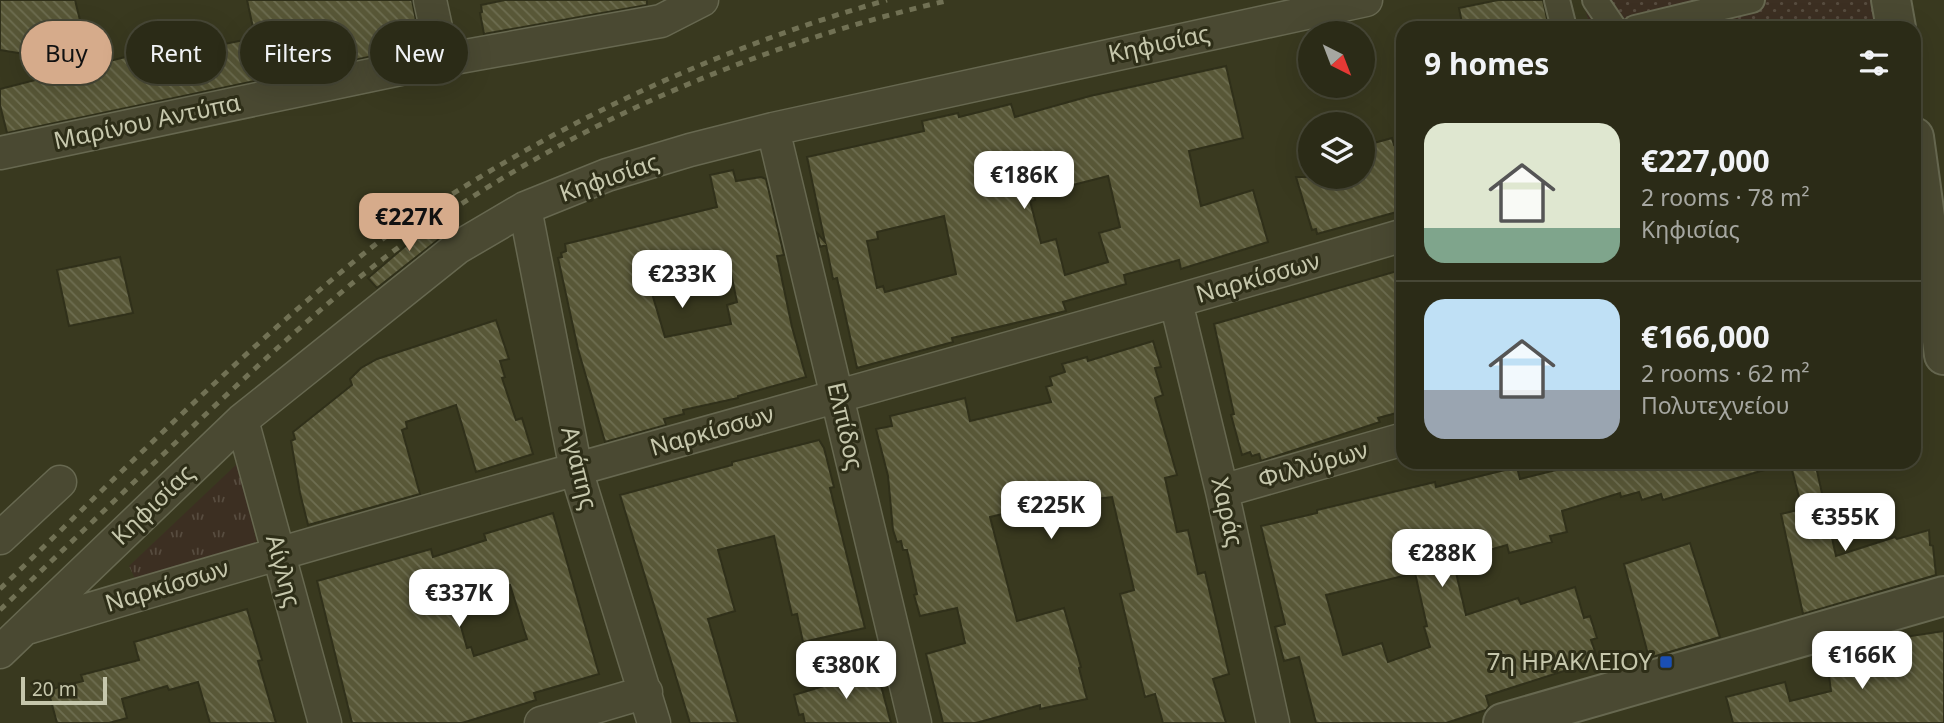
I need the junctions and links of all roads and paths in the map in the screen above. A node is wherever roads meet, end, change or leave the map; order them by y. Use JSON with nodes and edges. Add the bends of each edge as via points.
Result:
{"nodes":[{"id":1,"x":430,"y":0,"type":"edge"},
{"id":2,"x":702,"y":0,"type":"edge"},
{"id":3,"x":1366,"y":0,"type":"edge"},
{"id":4,"x":1557,"y":0,"type":"edge"},
{"id":5,"x":1595,"y":0,"type":"edge"},
{"id":6,"x":1752,"y":0,"type":"edge"},
{"id":7,"x":1891,"y":0,"type":"edge"},
{"id":8,"x":659,"y":10,"type":"edge"},
{"id":9,"x":1716,"y":19,"type":"edge"},
{"id":10,"x":434,"y":21,"type":"edge"},
{"id":11,"x":1562,"y":21,"type":"edge"},
{"id":12,"x":1609,"y":21,"type":"edge"},
{"id":13,"x":1698,"y":21,"type":"edge"},
{"id":14,"x":1895,"y":21,"type":"edge"},
{"id":15,"x":468,"y":55,"type":"edge"},
{"id":16,"x":370,"y":76,"type":"edge"},
{"id":17,"x":773,"y":129,"type":"junction"},
{"id":18,"x":0,"y":153,"type":"edge"},
{"id":19,"x":1921,"y":199,"type":"edge"},
{"id":20,"x":525,"y":208,"type":"junction"},
{"id":21,"x":1396,"y":237,"type":"edge"},
{"id":22,"x":1931,"y":287,"type":"edge"},
{"id":23,"x":1176,"y":302,"type":"junction"},
{"id":24,"x":1944,"y":355,"type":"edge"},
{"id":25,"x":838,"y":396,"type":"junction"},
{"id":26,"x":242,"y":420,"type":"junction"},
{"id":27,"x":1396,"y":441,"type":"edge"},
{"id":28,"x":576,"y":470,"type":"junction"},
{"id":29,"x":61,"y":482,"type":"dead end"},
{"id":30,"x":1223,"y":491,"type":"junction"},
{"id":31,"x":0,"y":538,"type":"edge"},
{"id":32,"x":278,"y":552,"type":"junction"},
{"id":33,"x":1944,"y":596,"type":"edge"},
{"id":34,"x":22,"y":630,"type":"junction"},
{"id":35,"x":0,"y":652,"type":"edge"},
{"id":36,"x":646,"y":692,"type":"junction"},
{"id":37,"x":325,"y":723,"type":"edge"},
{"id":38,"x":541,"y":723,"type":"edge"},
{"id":39,"x":654,"y":723,"type":"edge"},
{"id":40,"x":915,"y":723,"type":"edge"},
{"id":41,"x":1273,"y":723,"type":"edge"},
{"id":42,"x":1503,"y":723,"type":"edge"}],
"edges":[{"from":1,"to":10,"type":"street"},
{"from":2,"to":8,"type":"street","name":"Μαρίνου Αντύπα"},
{"from":3,"to":17,"type":"street","name":"Κηφισίας"},
{"from":4,"to":11,"type":"street"},
{"from":5,"to":12,"type":"street"},
{"from":6,"to":9,"type":"street"},
{"from":7,"to":14,"type":"street"},
{"from":8,"to":15,"type":"street","name":"Μαρίνου Αντύπα"},
{"from":9,"to":13,"type":"street"},
{"from":16,"to":18,"type":"street","name":"Μαρίνου Αντύπα"},
{"from":17,"to":20,"type":"street","name":"Κηφισίας","via":[[607,176]]},
{"from":17,"to":25,"type":"street","name":"Ελπίδος"},
{"from":19,"to":22,"type":"street"},
{"from":20,"to":26,"type":"street","name":"Κηφισίας","via":[[457,248]]},
{"from":20,"to":28,"type":"street","name":"Αγάπης"},
{"from":21,"to":23,"type":"street","name":"Ναρκίσσων"},
{"from":22,"to":24,"type":"street"},
{"from":23,"to":25,"type":"street","name":"Ναρκίσσων"},
{"from":23,"to":30,"type":"street","name":"Χαράς"},
{"from":25,"to":28,"type":"street","name":"Ναρκίσσων"},
{"from":25,"to":40,"type":"street","name":"Ελπίδος"},
{"from":26,"to":32,"type":"street","name":"Αίγλης"},
{"from":26,"to":34,"type":"street","name":"Κηφισίας"},
{"from":27,"to":30,"type":"street","name":"Φιλλύρων"},
{"from":28,"to":32,"type":"street","name":"Ναρκίσσων"},
{"from":28,"to":36,"type":"street","name":"Αγάπης"},
{"from":29,"to":31,"type":"street"},
{"from":30,"to":41,"type":"street","name":"Χαράς"},
{"from":32,"to":34,"type":"street","name":"Ναρκίσσων"},
{"from":32,"to":37,"type":"street","name":"Αίγλης"},
{"from":33,"to":42,"type":"street"},
{"from":34,"to":35,"type":"street","name":"Κηφισίας"},
{"from":36,"to":38,"type":"street"},
{"from":36,"to":39,"type":"street","name":"Αγάπης"}]}
